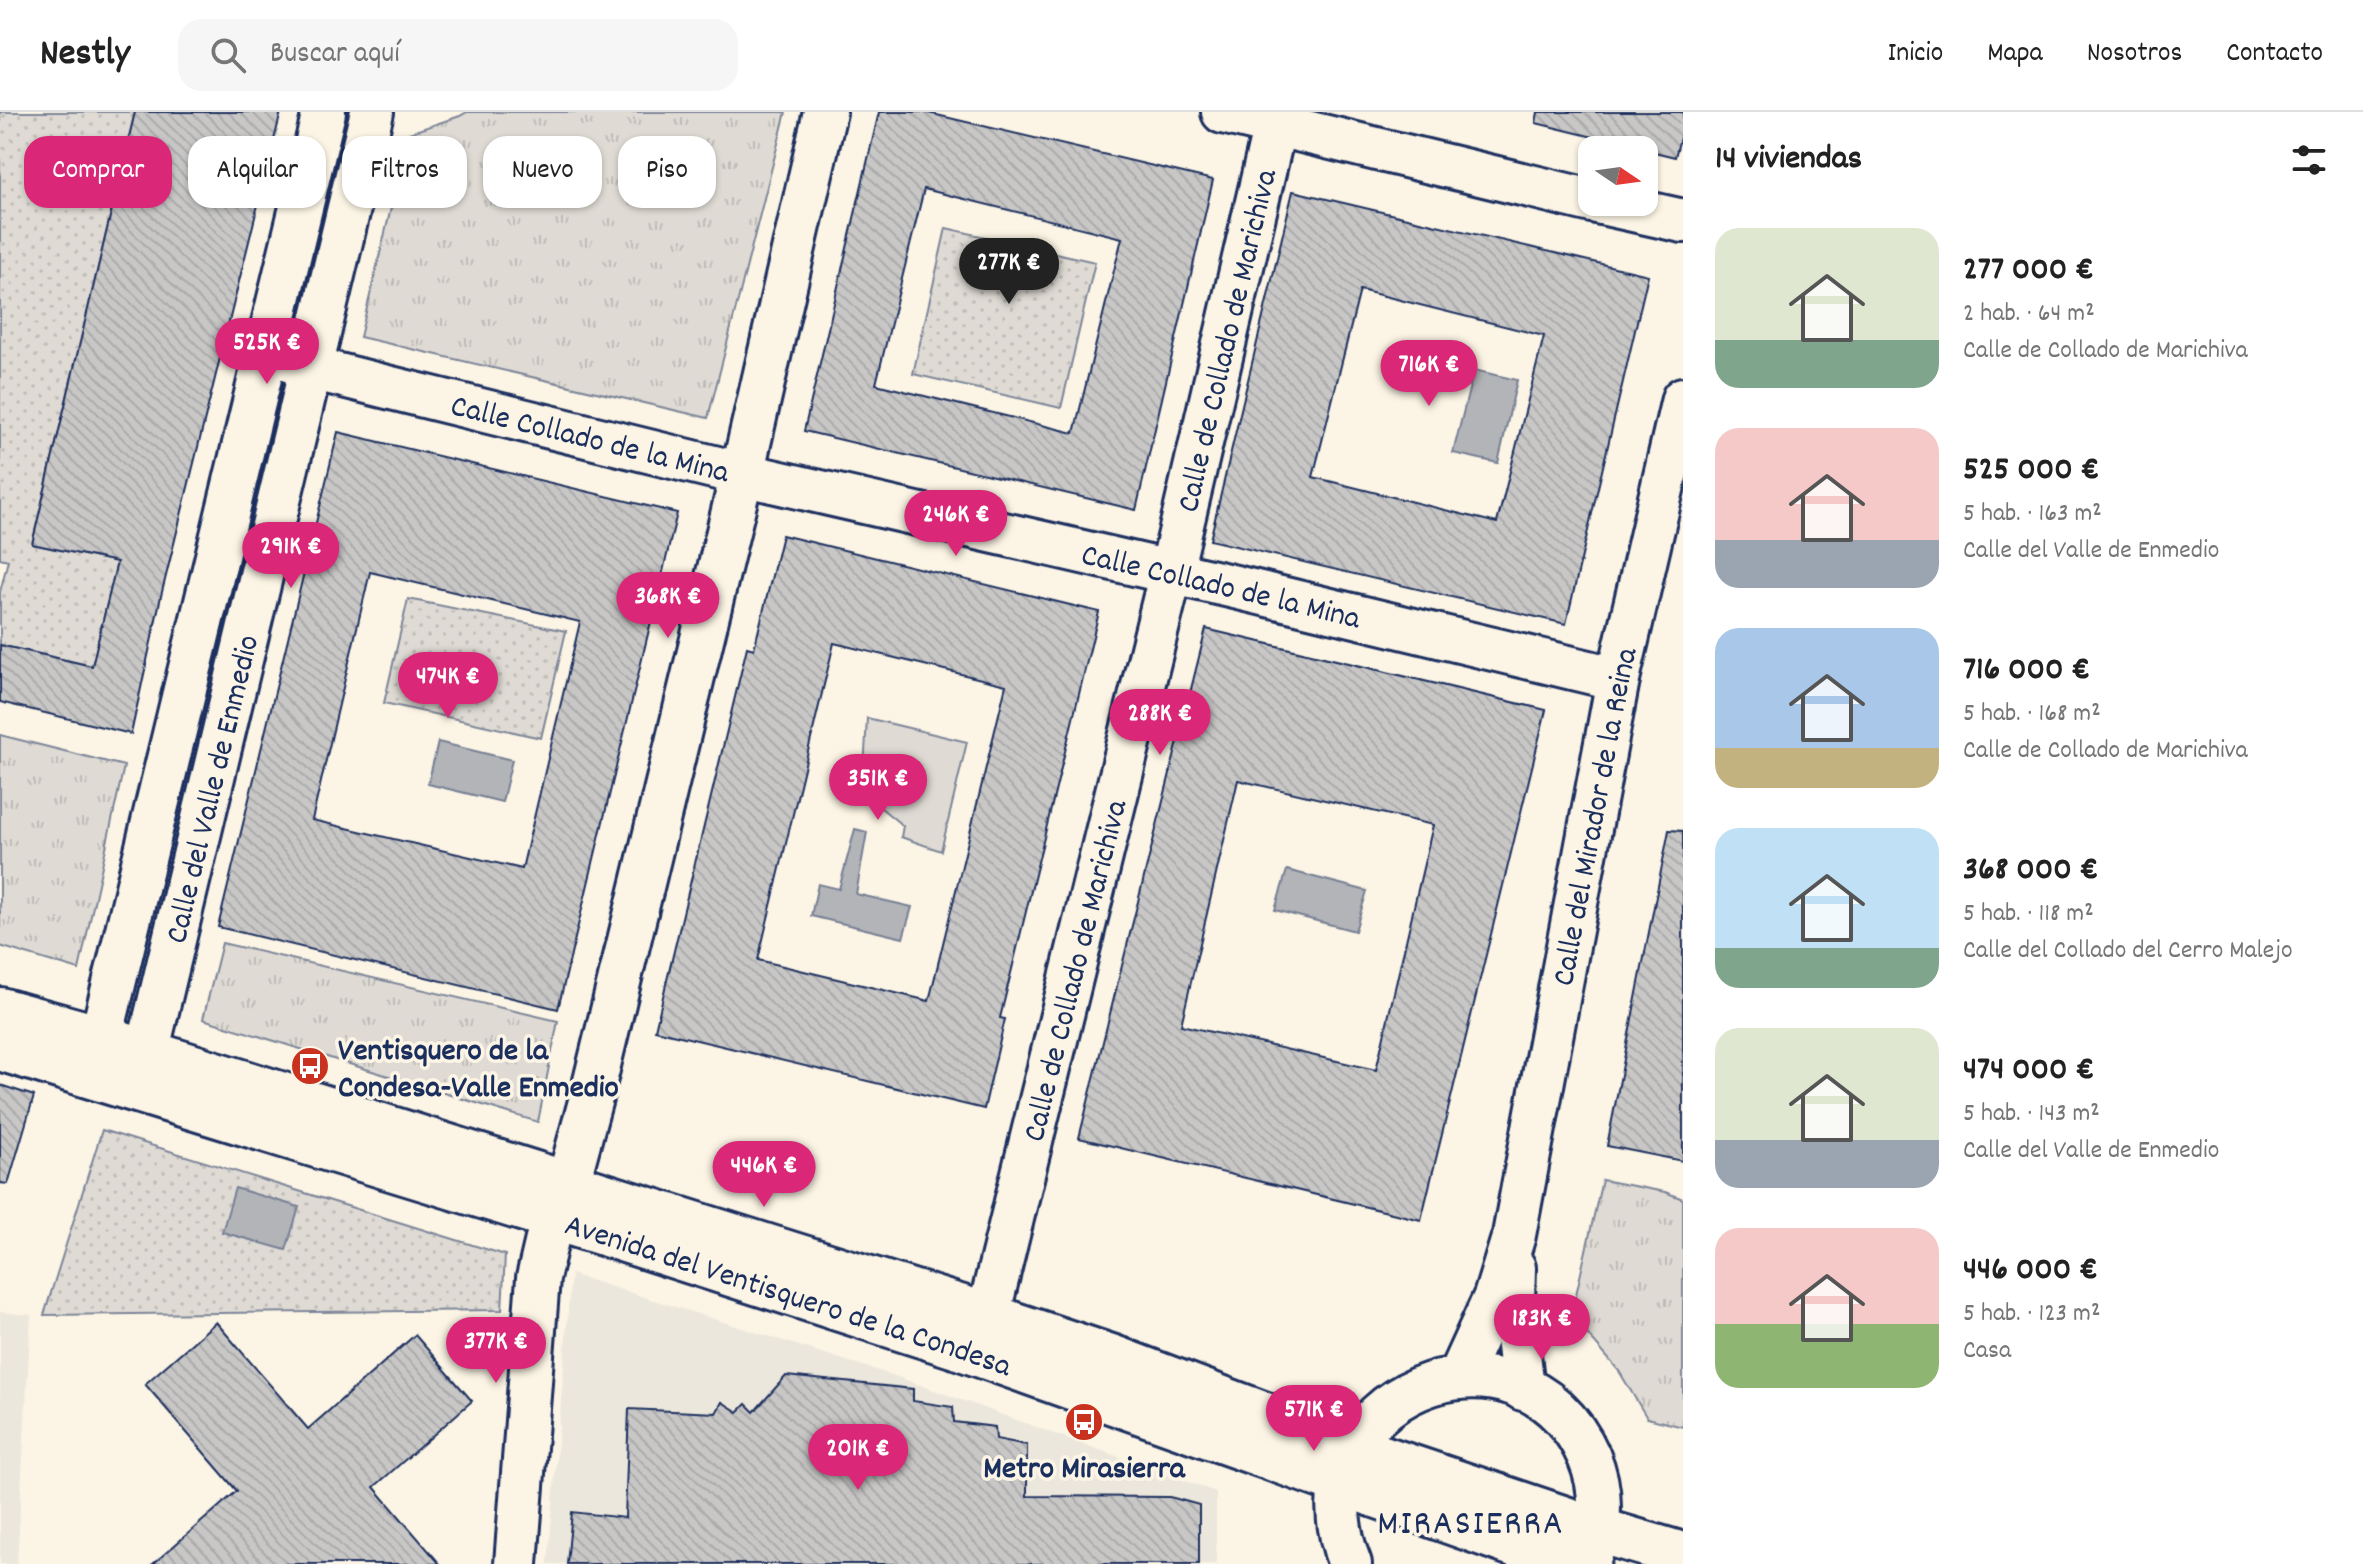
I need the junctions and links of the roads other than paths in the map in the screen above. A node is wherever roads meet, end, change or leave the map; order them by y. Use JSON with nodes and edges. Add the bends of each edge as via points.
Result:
{"nodes":[{"id":1,"x":324,"y":112,"type":"edge"},
{"id":2,"x":372,"y":112,"type":"edge"},
{"id":3,"x":825,"y":112,"type":"edge"},
{"id":4,"x":1223,"y":112,"type":"edge"},
{"id":5,"x":1276,"y":118,"type":"edge"},
{"id":6,"x":1578,"y":197,"type":"edge"},
{"id":7,"x":1658,"y":215,"type":"edge"},
{"id":8,"x":1683,"y":221,"type":"edge"},
{"id":9,"x":270,"y":342,"type":"junction"},
{"id":10,"x":311,"y":368,"type":"junction"},
{"id":11,"x":1683,"y":399,"type":"edge"},
{"id":12,"x":742,"y":474,"type":"junction"},
{"id":13,"x":1171,"y":572,"type":"junction"},
{"id":14,"x":1618,"y":679,"type":"junction"},
{"id":15,"x":0,"y":1010,"type":"edge"},
{"id":16,"x":0,"y":1048,"type":"edge"},
{"id":17,"x":119,"y":1064,"type":"junction"},
{"id":18,"x":560,"y":1200,"type":"junction"},
{"id":19,"x":1514,"y":1235,"type":"junction"},
{"id":20,"x":988,"y":1316,"type":"junction"},
{"id":21,"x":956,"y":1346,"type":"junction"},
{"id":22,"x":1458,"y":1378,"type":"junction"},
{"id":23,"x":1523,"y":1389,"type":"junction"},
{"id":24,"x":1347,"y":1464,"type":"junction"},
{"id":25,"x":1592,"y":1547,"type":"edge"},
{"id":26,"x":1683,"y":1555,"type":"edge"},
{"id":27,"x":516,"y":1564,"type":"edge"},
{"id":28,"x":1350,"y":1564,"type":"edge"},
{"id":29,"x":1570,"y":1564,"type":"edge"}],
"edges":[{"from":1,"to":9,"type":"street","name":"Calle del Valle de Enmedio"},
{"from":2,"to":10,"type":"street","name":"Calle del Valle de Enmedio"},
{"from":3,"to":12,"type":"street"},
{"from":4,"to":5,"type":"street"},
{"from":5,"to":6,"type":"street"},
{"from":5,"to":13,"type":"street","name":"Calle de Collado de Marichiva"},
{"from":7,"to":8,"type":"street"},
{"from":9,"to":10,"type":"street","name":"Calle Collado de la Mina","via":[[288,360]]},
{"from":9,"to":17,"type":"street","name":"Calle del Valle de Enmedio"},
{"from":10,"to":12,"type":"street","name":"Calle Collado de la Mina"},
{"from":10,"to":17,"type":"street","name":"Calle del Valle de Enmedio"},
{"from":11,"to":14,"type":"street","name":"Calle del Mirador de la Reina"},
{"from":12,"to":13,"type":"street","name":"Calle Collado de la Mina"},
{"from":12,"to":18,"type":"street","via":[[591,1098]]},
{"from":13,"to":14,"type":"street","name":"Calle Collado de la Mina"},
{"from":13,"to":20,"type":"street","name":"Calle de Collado de Marichiva"},
{"from":14,"to":19,"type":"street","name":"Calle del Mirador de la Reina"},
{"from":15,"to":17,"type":"main road","name":"Avenida del Ventisquero de la Condesa"},
{"from":16,"to":17,"type":"main road","name":"Avenida del Ventisquero de la Condesa"},
{"from":17,"to":18,"type":"main road","name":"Avenida del Ventisquero de la Condesa"},
{"from":18,"to":20,"type":"main road","name":"Avenida del Ventisquero de la Condesa"},
{"from":18,"to":21,"type":"main road","name":"Avenida del Ventisquero de la Condesa"},
{"from":18,"to":27,"type":"street","via":[[538,1278]]},
{"from":19,"to":22,"type":"street","name":"Calle del Mirador de la Reina","via":[[1495,1297]]},
{"from":19,"to":23,"type":"street","name":"Calle del Mirador de la Reina","via":[[1513,1302]]},
{"from":20,"to":21,"type":"street","via":[[980,1331]]},
{"from":20,"to":24,"type":"main road","name":"Avenida del Ventisquero de la Condesa","via":[[1156,1373]]},
{"from":21,"to":24,"type":"main road","name":"Avenida del Ventisquero de la Condesa","via":[[1202,1434]]},
{"from":22,"to":23,"type":"street"},
{"from":22,"to":24,"type":"street","via":[[1436,1381],[1397,1399],[1372,1421]]},
{"from":23,"to":25,"type":"street","via":[[1558,1413],[1593,1467],[1600,1509]]},
{"from":24,"to":25,"type":"main road","name":"Avenida del Ventisquero de la Condesa"},
{"from":24,"to":28,"type":"street","via":[[1337,1512]]},
{"from":24,"to":29,"type":"main road","name":"Avenida del Ventisquero de la Condesa"},
{"from":25,"to":26,"type":"main road","name":"Avenida del Ventisquero de la Condesa"}]}
